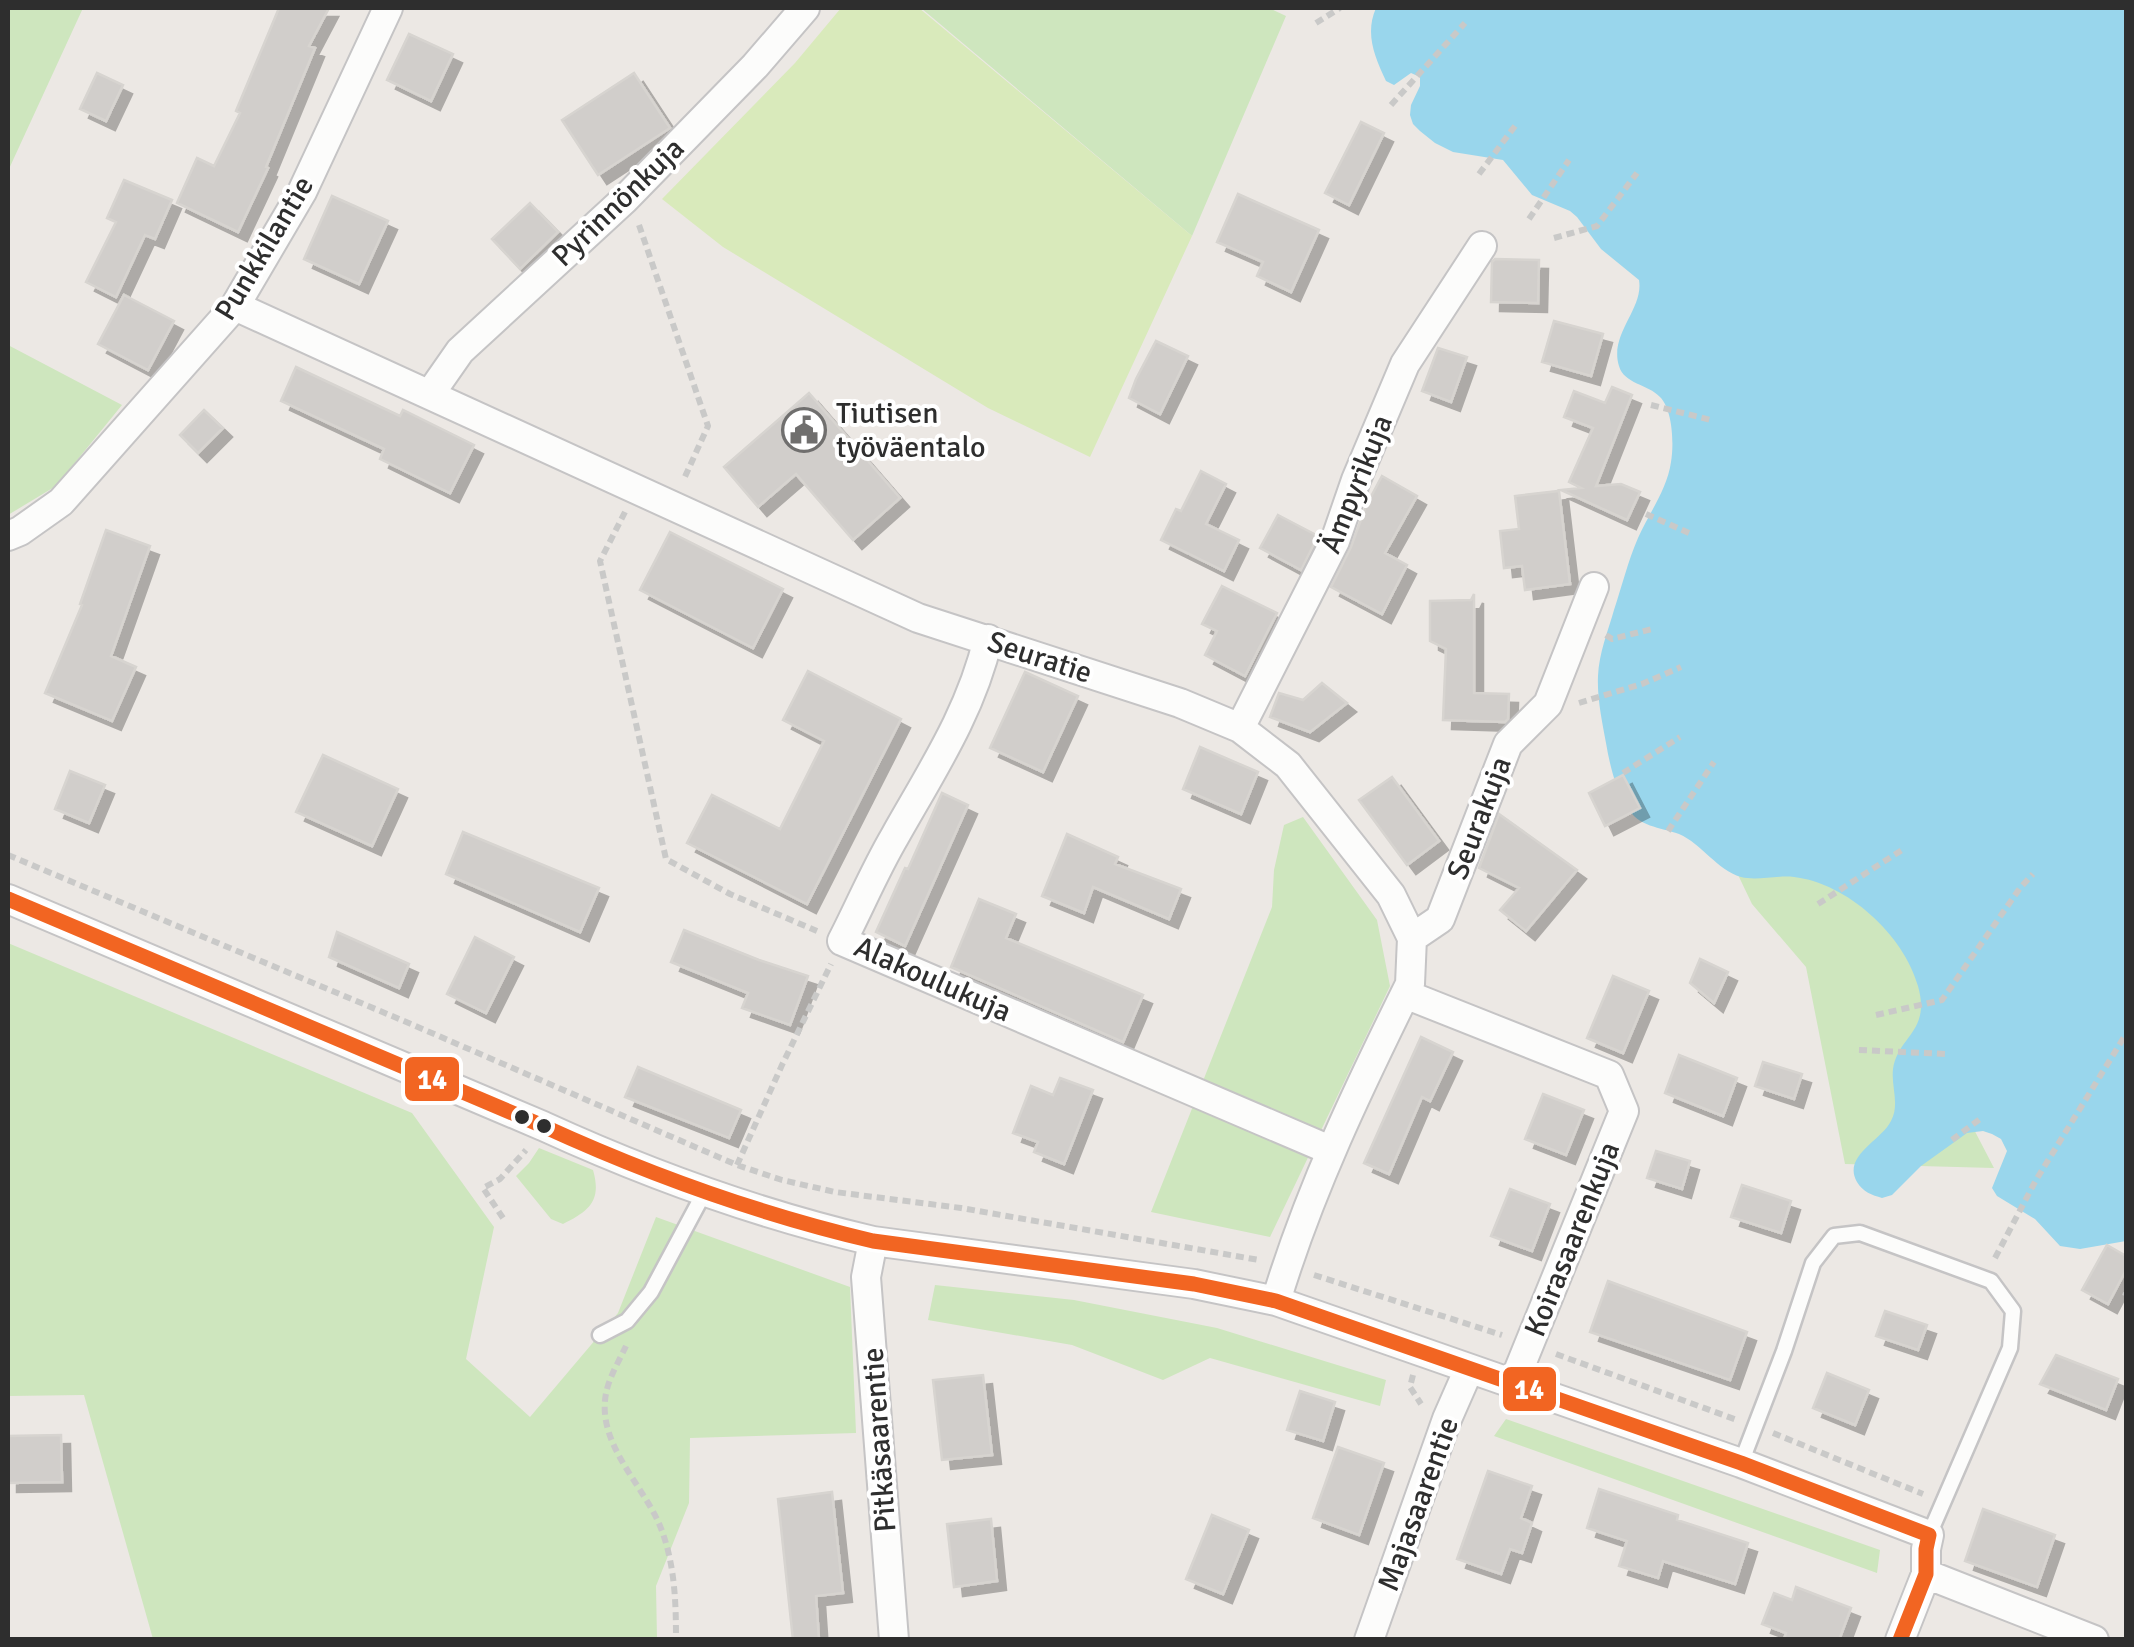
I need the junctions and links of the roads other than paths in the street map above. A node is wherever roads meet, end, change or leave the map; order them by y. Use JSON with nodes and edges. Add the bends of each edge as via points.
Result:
{"nodes":[{"id":1,"x":388,"y":8,"type":"edge"},
{"id":2,"x":804,"y":8,"type":"edge"},
{"id":3,"x":1482,"y":246,"type":"dead end"},
{"id":4,"x":235,"y":306,"type":"junction"},
{"id":5,"x":430,"y":394,"type":"junction"},
{"id":6,"x":8,"y":536,"type":"edge"},
{"id":7,"x":1594,"y":587,"type":"dead end"},
{"id":8,"x":988,"y":639,"type":"junction"},
{"id":9,"x":1240,"y":728,"type":"junction"},
{"id":10,"x":8,"y":899,"type":"edge"},
{"id":11,"x":1412,"y":938,"type":"junction"},
{"id":12,"x":1405,"y":994,"type":"junction"},
{"id":13,"x":1330,"y":1150,"type":"junction"},
{"id":14,"x":704,"y":1193,"type":"junction"},
{"id":15,"x":873,"y":1241,"type":"junction"},
{"id":16,"x":1276,"y":1301,"type":"junction"},
{"id":17,"x":600,"y":1335,"type":"dead end"},
{"id":18,"x":1469,"y":1368,"type":"junction"},
{"id":19,"x":1514,"y":1384,"type":"junction"},
{"id":20,"x":1741,"y":1463,"type":"junction"},
{"id":21,"x":1929,"y":1535,"type":"junction"},
{"id":22,"x":1926,"y":1574,"type":"junction"},
{"id":23,"x":894,"y":1640,"type":"edge"},
{"id":24,"x":1368,"y":1640,"type":"edge"},
{"id":25,"x":1900,"y":1640,"type":"edge"},
{"id":26,"x":2094,"y":1640,"type":"edge"}],
"edges":[{"from":1,"to":4,"type":"street","name":"Punkkilantie","via":[[302,192]]},
{"from":2,"to":5,"type":"street","name":"Pyrinnönkuja","via":[[624,200],[460,352]]},
{"from":3,"to":9,"type":"street","name":"Ämpyrikuja","via":[[1405,364],[1335,541]]},
{"from":4,"to":5,"type":"street","name":"Seuratie"},
{"from":4,"to":6,"type":"street","name":"Punkkilantie","via":[[61,502]]},
{"from":5,"to":8,"type":"street","name":"Seuratie","via":[[918,618]]},
{"from":7,"to":11,"type":"street","name":"Seurakuja","via":[[1548,704],[1508,744],[1440,918]]},
{"from":8,"to":9,"type":"street","name":"Seuratie"},
{"from":8,"to":13,"type":"street","name":"Alakoulukuja","via":[[959,722],[842,941]]},
{"from":9,"to":11,"type":"street","name":"Seuratie","via":[[1288,765],[1391,895]]},
{"from":10,"to":14,"type":"street"},
{"from":11,"to":12,"type":"street"},
{"from":12,"to":13,"type":"street"},
{"from":12,"to":19,"type":"street","name":"Koirasaarenkuja","via":[[1609,1075],[1624,1111]]},
{"from":13,"to":16,"type":"street"},
{"from":14,"to":15,"type":"street"},
{"from":14,"to":17,"type":"lane","via":[[651,1292],[627,1321]]},
{"from":15,"to":16,"type":"street"},
{"from":15,"to":23,"type":"street","name":"Pitkäsaarentie","via":[[866,1278]]},
{"from":16,"to":18,"type":"street"},
{"from":18,"to":19,"type":"street"},
{"from":18,"to":24,"type":"street","name":"Majasaarentie"},
{"from":19,"to":20,"type":"street"},
{"from":20,"to":21,"type":"street"},
{"from":20,"to":21,"type":"lane","via":[[1813,1262],[1834,1236],[1860,1233],[1991,1281],[2013,1310],[2010,1348]]},
{"from":21,"to":22,"type":"street"},
{"from":22,"to":25,"type":"street"},
{"from":22,"to":26,"type":"street"}]}
